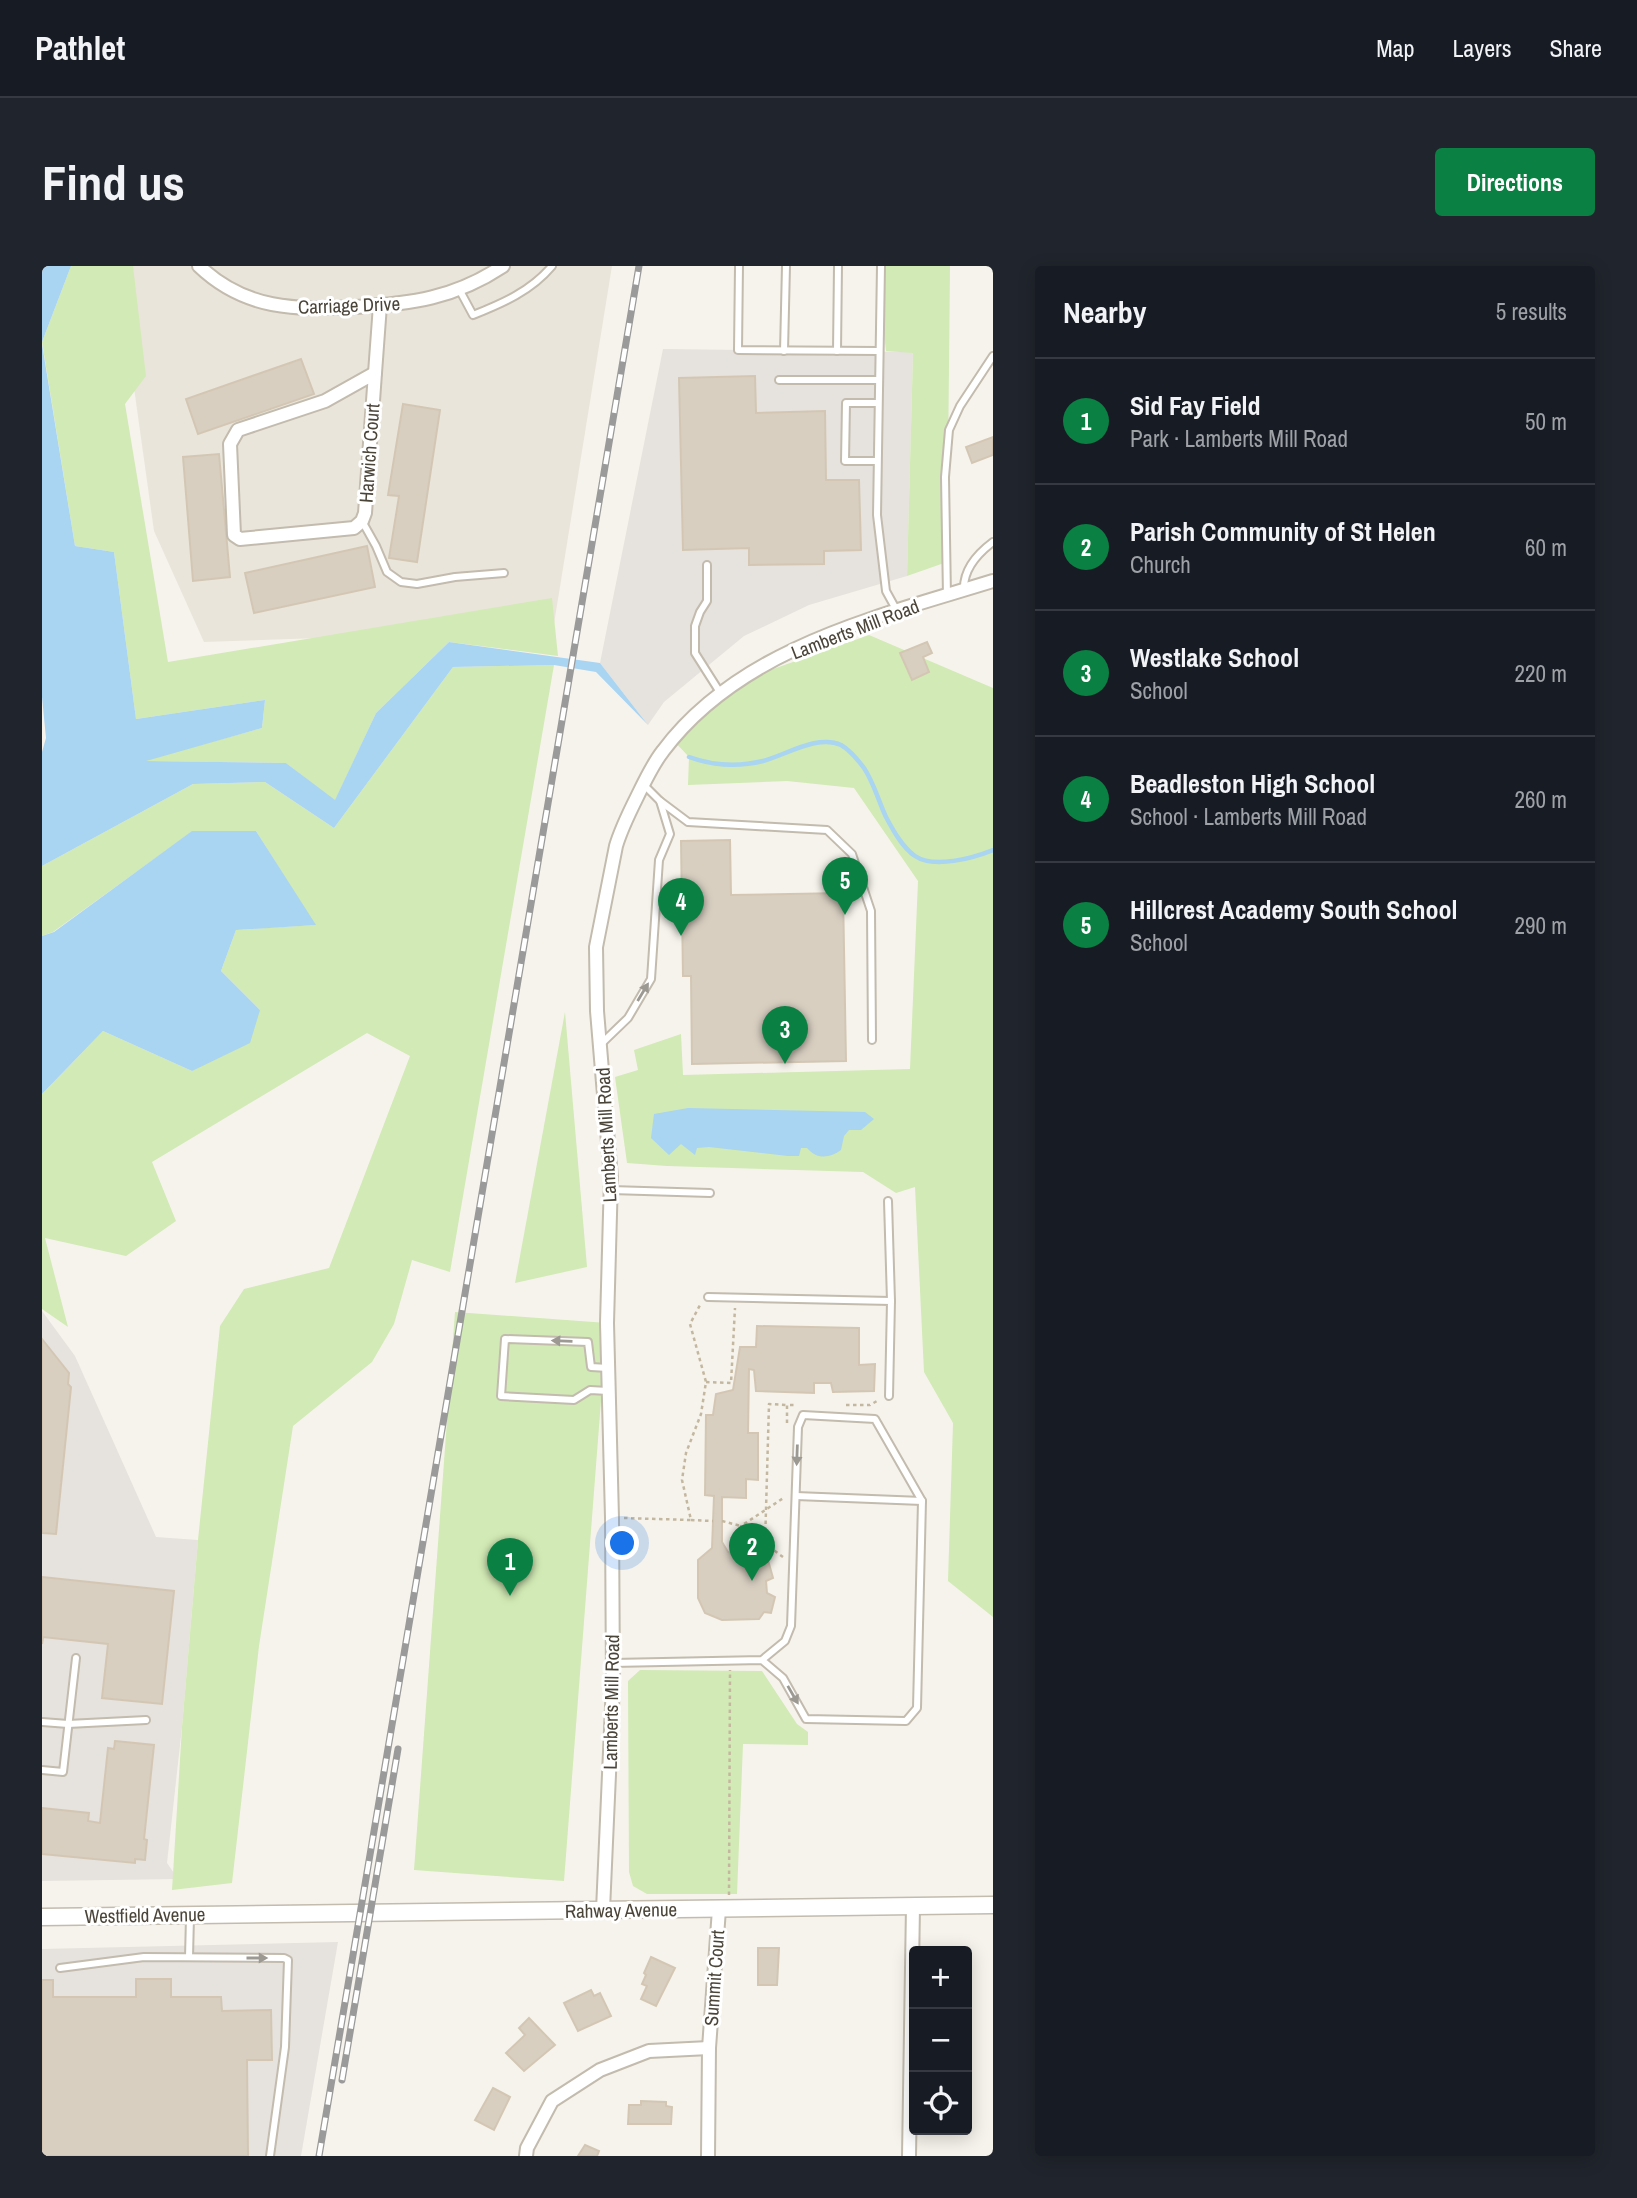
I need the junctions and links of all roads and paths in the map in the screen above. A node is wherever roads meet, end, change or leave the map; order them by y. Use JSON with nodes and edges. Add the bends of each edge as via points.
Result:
{"nodes":[{"id":1,"x":199,"y":266,"type":"edge"},
{"id":2,"x":503,"y":266,"type":"edge"},
{"id":3,"x":552,"y":266,"type":"edge"},
{"id":4,"x":739,"y":266,"type":"edge"},
{"id":5,"x":786,"y":266,"type":"edge"},
{"id":6,"x":838,"y":266,"type":"edge"},
{"id":7,"x":881,"y":266,"type":"edge"},
{"id":8,"x":459,"y":289,"type":"junction"},
{"id":9,"x":380,"y":306,"type":"junction"},
{"id":10,"x":785,"y":351,"type":"junction"},
{"id":11,"x":837,"y":351,"type":"junction"},
{"id":12,"x":879,"y":351,"type":"junction"},
{"id":13,"x":993,"y":356,"type":"edge"},
{"id":14,"x":375,"y":373,"type":"junction"},
{"id":15,"x":779,"y":380,"type":"dead end"},
{"id":16,"x":879,"y":380,"type":"junction"},
{"id":17,"x":878,"y":403,"type":"junction"},
{"id":18,"x":877,"y":461,"type":"junction"},
{"id":19,"x":362,"y":521,"type":"junction"},
{"id":20,"x":993,"y":542,"type":"edge"},
{"id":21,"x":707,"y":565,"type":"dead end"},
{"id":22,"x":504,"y":573,"type":"dead end"},
{"id":23,"x":993,"y":581,"type":"edge"},
{"id":24,"x":964,"y":590,"type":"junction"},
{"id":25,"x":947,"y":596,"type":"junction"},
{"id":26,"x":897,"y":611,"type":"junction"},
{"id":27,"x":721,"y":694,"type":"junction"},
{"id":28,"x":643,"y":784,"type":"junction"},
{"id":29,"x":660,"y":801,"type":"junction"},
{"id":30,"x":872,"y":1040,"type":"dead end"},
{"id":31,"x":600,"y":1045,"type":"junction"},
{"id":32,"x":611,"y":1191,"type":"junction"},
{"id":33,"x":710,"y":1193,"type":"dead end"},
{"id":34,"x":888,"y":1201,"type":"dead end"},
{"id":35,"x":708,"y":1297,"type":"dead end"},
{"id":36,"x":891,"y":1301,"type":"junction"},
{"id":37,"x":701,"y":1304,"type":"dead end"},
{"id":38,"x":735,"y":1305,"type":"dead end"},
{"id":39,"x":608,"y":1368,"type":"junction"},
{"id":40,"x":706,"y":1382,"type":"junction"},
{"id":41,"x":877,"y":1389,"type":"dead end"},
{"id":42,"x":609,"y":1391,"type":"junction"},
{"id":43,"x":889,"y":1396,"type":"dead end"},
{"id":44,"x":787,"y":1405,"type":"junction"},
{"id":45,"x":801,"y":1405,"type":"dead end"},
{"id":46,"x":842,"y":1405,"type":"dead end"},
{"id":47,"x":787,"y":1431,"type":"dead end"},
{"id":48,"x":796,"y":1496,"type":"junction"},
{"id":49,"x":922,"y":1501,"type":"junction"},
{"id":50,"x":786,"y":1508,"type":"dead end"},
{"id":51,"x":765,"y":1509,"type":"junction"},
{"id":52,"x":612,"y":1518,"type":"junction"},
{"id":53,"x":691,"y":1520,"type":"junction"},
{"id":54,"x":713,"y":1521,"type":"dead end"},
{"id":55,"x":722,"y":1521,"type":"dead end"},
{"id":56,"x":741,"y":1526,"type":"junction"},
{"id":57,"x":765,"y":1545,"type":"junction"},
{"id":58,"x":785,"y":1547,"type":"dead end"},
{"id":59,"x":76,"y":1658,"type":"dead end"},
{"id":60,"x":730,"y":1661,"type":"junction"},
{"id":61,"x":762,"y":1661,"type":"junction"},
{"id":62,"x":613,"y":1663,"type":"junction"},
{"id":63,"x":146,"y":1720,"type":"dead end"},
{"id":64,"x":42,"y":1722,"type":"edge"},
{"id":65,"x":68,"y":1724,"type":"junction"},
{"id":66,"x":42,"y":1770,"type":"edge"},
{"id":67,"x":993,"y":1905,"type":"edge"},
{"id":68,"x":913,"y":1906,"type":"junction"},
{"id":69,"x":724,"y":1909,"type":"junction"},
{"id":70,"x":603,"y":1910,"type":"junction"},
{"id":71,"x":249,"y":1914,"type":"joint"},
{"id":72,"x":190,"y":1915,"type":"junction"},
{"id":73,"x":42,"y":1917,"type":"edge"},
{"id":74,"x":189,"y":1957,"type":"junction"},
{"id":75,"x":60,"y":1968,"type":"dead end"},
{"id":76,"x":709,"y":2048,"type":"junction"},
{"id":77,"x":270,"y":2156,"type":"edge"},
{"id":78,"x":526,"y":2156,"type":"edge"},
{"id":79,"x":708,"y":2156,"type":"edge"},
{"id":80,"x":909,"y":2156,"type":"edge"}],
"edges":[{"from":1,"to":9,"type":"street","name":"Carriage Drive","via":[[229,288],[276,306]]},
{"from":2,"to":8,"type":"street","name":"Carriage Drive"},
{"from":3,"to":8,"type":"lane","via":[[536,284],[473,315]]},
{"from":4,"to":10,"type":"lane","via":[[738,350]]},
{"from":5,"to":10,"type":"lane"},
{"from":6,"to":11,"type":"lane"},
{"from":7,"to":12,"type":"lane"},
{"from":8,"to":9,"type":"street","name":"Carriage Drive","via":[[422,301]]},
{"from":9,"to":14,"type":"street","name":"Harwich Court"},
{"from":10,"to":11,"type":"lane"},
{"from":11,"to":12,"type":"lane"},
{"from":12,"to":16,"type":"lane"},
{"from":13,"to":25,"type":"lane","via":[[949,430]]},
{"from":14,"to":19,"type":"street","name":"Harwich Court"},
{"from":14,"to":19,"type":"street","name":"Harwich Court","via":[[326,401],[238,430],[230,444],[232,531],[240,539],[354,528]]},
{"from":15,"to":16,"type":"lane"},
{"from":16,"to":17,"type":"lane"},
{"from":17,"to":18,"type":"lane"},
{"from":17,"to":18,"type":"lane","via":[[846,403],[845,461]]},
{"from":18,"to":26,"type":"lane","via":[[877,515],[886,591]]},
{"from":19,"to":22,"type":"lane","via":[[387,572],[401,582]]},
{"from":20,"to":24,"type":"lane","via":[[971,565],[964,577]]},
{"from":21,"to":27,"type":"lane","via":[[707,601],[695,626],[695,653]]},
{"from":23,"to":24,"type":"street","name":"Lamberts Mill Road"},
{"from":24,"to":25,"type":"street","name":"Lamberts Mill Road"},
{"from":25,"to":26,"type":"street","name":"Lamberts Mill Road"},
{"from":26,"to":27,"type":"street","name":"Lamberts Mill Road","via":[[809,643]]},
{"from":27,"to":28,"type":"street","name":"Lamberts Mill Road","via":[[663,750]]},
{"from":28,"to":29,"type":"lane"},
{"from":28,"to":31,"type":"street","name":"Lamberts Mill Road","via":[[620,831],[596,947]]},
{"from":29,"to":30,"type":"lane","via":[[688,822],[827,830],[852,854],[871,911]]},
{"from":31,"to":29,"type":"lane","one_way":true,"via":[[628,1018],[651,979],[659,860],[670,834]]},
{"from":31,"to":32,"type":"street","name":"Lamberts Mill Road"},
{"from":32,"to":33,"type":"lane"},
{"from":32,"to":39,"type":"street","name":"Lamberts Mill Road"},
{"from":34,"to":36,"type":"lane"},
{"from":35,"to":36,"type":"lane"},
{"from":36,"to":43,"type":"lane"},
{"from":37,"to":40,"type":"path","via":[[690,1324]]},
{"from":38,"to":40,"type":"path","via":[[731,1383]]},
{"from":39,"to":42,"type":"street","name":"Lamberts Mill Road"},
{"from":39,"to":42,"type":"lane","one_way":true,"via":[[591,1367],[588,1342],[505,1339],[501,1395],[574,1400],[590,1391]]},
{"from":40,"to":53,"type":"path","via":[[682,1480]]},
{"from":41,"to":46,"type":"path","via":[[877,1401],[870,1405]]},
{"from":42,"to":52,"type":"street","name":"Lamberts Mill Road"},
{"from":44,"to":45,"type":"path"},
{"from":44,"to":47,"type":"path"},
{"from":44,"to":51,"type":"path","via":[[769,1404]]},
{"from":48,"to":49,"type":"lane"},
{"from":49,"to":48,"type":"lane","one_way":true,"via":[[875,1419],[803,1415],[798,1427]]},
{"from":48,"to":61,"type":"lane","via":[[791,1626],[785,1641]]},
{"from":61,"to":49,"type":"lane","one_way":true,"via":[[783,1678],[806,1718],[906,1721],[917,1708]]},
{"from":50,"to":51,"type":"path","via":[[786,1496]]},
{"from":51,"to":56,"type":"path"},
{"from":51,"to":57,"type":"path"},
{"from":52,"to":53,"type":"path"},
{"from":52,"to":62,"type":"street","name":"Lamberts Mill Road"},
{"from":53,"to":54,"type":"path"},
{"from":55,"to":56,"type":"path"},
{"from":56,"to":57,"type":"path"},
{"from":57,"to":58,"type":"path","via":[[785,1559]]},
{"from":59,"to":65,"type":"lane"},
{"from":60,"to":61,"type":"lane"},
{"from":60,"to":62,"type":"lane"},
{"from":60,"to":69,"type":"path"},
{"from":62,"to":70,"type":"street","name":"Lamberts Mill Road"},
{"from":63,"to":65,"type":"lane"},
{"from":64,"to":65,"type":"lane"},
{"from":65,"to":66,"type":"lane","via":[[64,1772]]},
{"from":67,"to":68,"type":"street","name":"Rahway Avenue"},
{"from":68,"to":69,"type":"street","name":"Rahway Avenue"},
{"from":68,"to":80,"type":"street"},
{"from":69,"to":70,"type":"street","name":"Rahway Avenue"},
{"from":69,"to":76,"type":"street","name":"Summit Court"},
{"from":70,"to":71,"type":"street","name":"Rahway Avenue"},
{"from":71,"to":72,"type":"street","name":"Westfield Avenue"},
{"from":72,"to":73,"type":"street","name":"Westfield Avenue"},
{"from":72,"to":74,"type":"lane"},
{"from":74,"to":75,"type":"lane","via":[[120,1959]]},
{"from":74,"to":77,"type":"lane","one_way":true,"via":[[288,1960],[285,2047]]},
{"from":76,"to":78,"type":"street","name":"Summit Court","via":[[649,2051],[600,2070],[552,2101]]},
{"from":76,"to":79,"type":"street","name":"Summit Court"}]}
